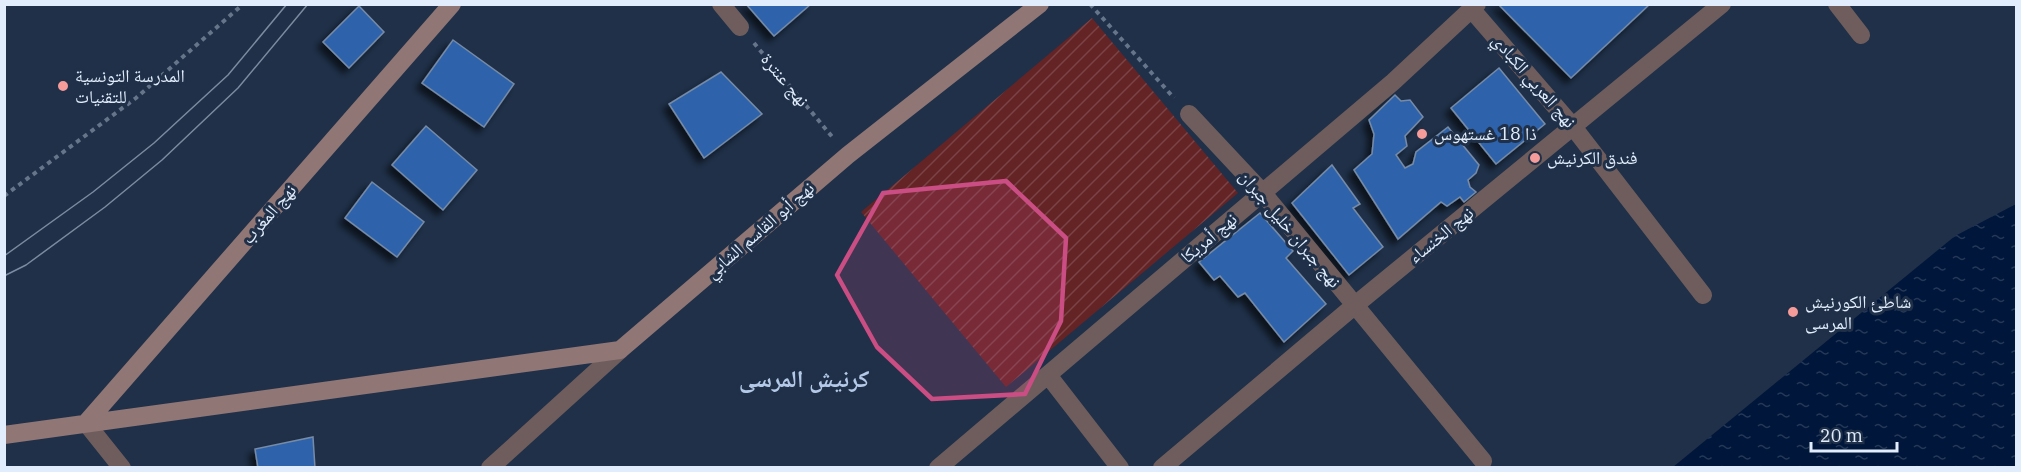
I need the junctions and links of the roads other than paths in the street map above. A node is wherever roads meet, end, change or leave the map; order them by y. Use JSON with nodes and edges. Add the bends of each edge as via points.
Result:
{"nodes":[{"id":1,"x":452,"y":4,"type":"edge"},
{"id":2,"x":721,"y":4,"type":"edge"},
{"id":3,"x":1040,"y":4,"type":"edge"},
{"id":4,"x":1722,"y":4,"type":"edge"},
{"id":5,"x":1837,"y":4,"type":"edge"},
{"id":6,"x":1475,"y":8,"type":"edge"},
{"id":7,"x":741,"y":27,"type":"road end"},
{"id":8,"x":1861,"y":35,"type":"dead end"},
{"id":9,"x":1188,"y":114,"type":"road end"},
{"id":10,"x":1574,"y":128,"type":"junction"},
{"id":11,"x":1262,"y":192,"type":"junction"},
{"id":12,"x":1703,"y":296,"type":"dead end"},
{"id":13,"x":1354,"y":306,"type":"junction"},
{"id":14,"x":621,"y":350,"type":"junction"},
{"id":15,"x":1048,"y":375,"type":"junction"},
{"id":16,"x":86,"y":423,"type":"junction"},
{"id":17,"x":4,"y":435,"type":"edge"},
{"id":18,"x":1483,"y":461,"type":"dead end"},
{"id":19,"x":122,"y":468,"type":"edge"},
{"id":20,"x":490,"y":468,"type":"edge"},
{"id":21,"x":938,"y":468,"type":"edge"},
{"id":22,"x":1120,"y":468,"type":"edge"},
{"id":23,"x":1162,"y":468,"type":"edge"}],
"edges":[{"from":1,"to":16,"type":"street","name":"نهج المغرب"},
{"from":2,"to":7,"type":"street"},
{"from":3,"to":14,"type":"street","name":"نهج أبو القاسم الشابي","via":[[848,155]]},
{"from":4,"to":10,"type":"street","name":"نهج الخنساء"},
{"from":5,"to":8,"type":"street"},
{"from":6,"to":10,"type":"street","name":"نهج العربي الكبادي"},
{"from":6,"to":11,"type":"street","name":"نهج أمريكا"},
{"from":9,"to":11,"type":"street","name":"نهج جبران خليل جبران"},
{"from":10,"to":12,"type":"street","name":"نهج العربي الكبادي"},
{"from":10,"to":13,"type":"street","name":"نهج الخنساء"},
{"from":11,"to":13,"type":"street","name":"نهج جبران خليل جبران"},
{"from":11,"to":15,"type":"street","name":"نهج أمريكا"},
{"from":13,"to":18,"type":"street","name":"نهج جبران خليل جبران"},
{"from":13,"to":23,"type":"street","name":"نهج الخنساء"},
{"from":14,"to":16,"type":"street"},
{"from":14,"to":20,"type":"street","name":"نهج أبو القاسم الشابي"},
{"from":15,"to":21,"type":"street","name":"نهج أمريكا"},
{"from":15,"to":22,"type":"street"},
{"from":16,"to":17,"type":"street"},
{"from":16,"to":19,"type":"street"}]}
